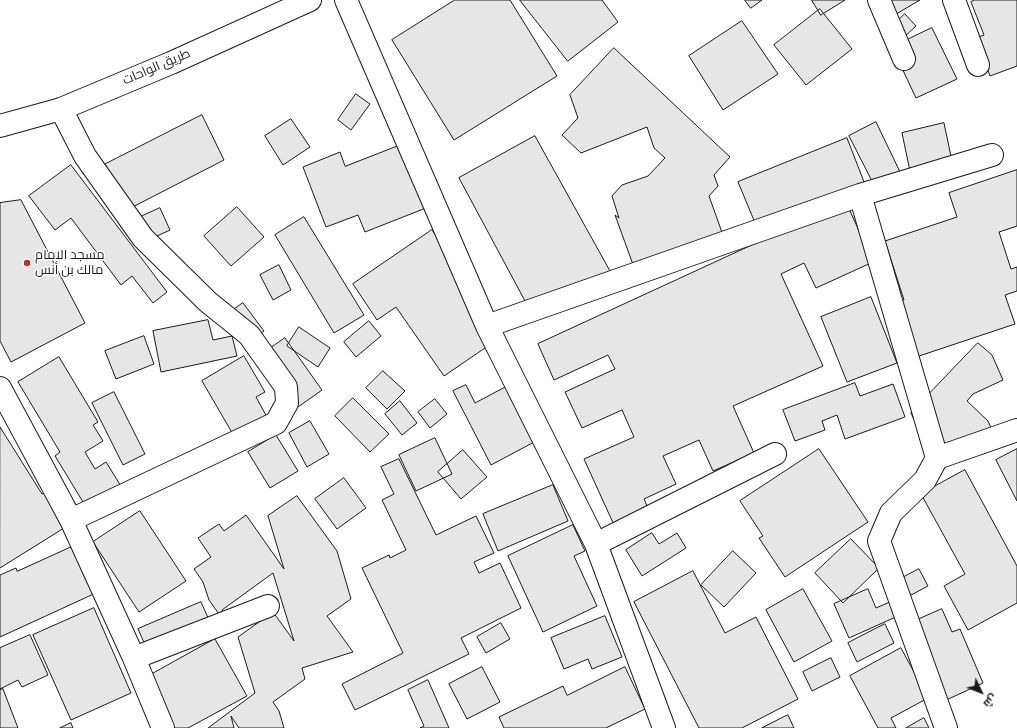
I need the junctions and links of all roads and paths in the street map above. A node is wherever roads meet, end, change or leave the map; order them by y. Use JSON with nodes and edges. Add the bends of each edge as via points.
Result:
{"nodes":[{"id":1,"x":310,"y":0,"type":"edge"},
{"id":2,"x":346,"y":0,"type":"edge"},
{"id":3,"x":879,"y":0,"type":"edge"},
{"id":4,"x":954,"y":0,"type":"edge"},
{"id":5,"x":904,"y":60,"type":"dead end"},
{"id":6,"x":978,"y":65,"type":"dead end"},
{"id":7,"x":61,"y":109,"type":"junction"},
{"id":8,"x":0,"y":126,"type":"edge"},
{"id":9,"x":992,"y":155,"type":"dead end"},
{"id":10,"x":860,"y":195,"type":"junction"},
{"id":11,"x":487,"y":326,"type":"junction"},
{"id":12,"x":0,"y":388,"type":"edge"},
{"id":13,"x":1017,"y":430,"type":"edge"},
{"id":14,"x":775,"y":454,"type":"dead end"},
{"id":15,"x":937,"y":458,"type":"junction"},
{"id":16,"x":71,"y":520,"type":"junction"},
{"id":17,"x":596,"y":544,"type":"junction"},
{"id":18,"x":268,"y":606,"type":"dead end"},
{"id":19,"x":134,"y":658,"type":"junction"},
{"id":20,"x":163,"y":728,"type":"edge"},
{"id":21,"x":664,"y":728,"type":"edge"},
{"id":22,"x":946,"y":728,"type":"edge"}],
"edges":[{"from":1,"to":7,"type":"street","name":"طريق الواحات"},
{"from":2,"to":11,"type":"street"},
{"from":3,"to":5,"type":"street"},
{"from":4,"to":6,"type":"street"},
{"from":7,"to":8,"type":"street","name":"طريق الواحات"},
{"from":7,"to":16,"type":"street","via":[[85,156],[143,238],[208,302],[249,335],[286,387],[287,403],[276,423]]},
{"from":9,"to":10,"type":"street"},
{"from":10,"to":11,"type":"street"},
{"from":10,"to":15,"type":"street"},
{"from":11,"to":17,"type":"street"},
{"from":12,"to":16,"type":"street"},
{"from":13,"to":15,"type":"street"},
{"from":14,"to":17,"type":"street"},
{"from":15,"to":22,"type":"street","via":[[925,480],[891,513],[879,541]]},
{"from":16,"to":19,"type":"street"},
{"from":17,"to":21,"type":"street"},
{"from":18,"to":19,"type":"street"},
{"from":19,"to":20,"type":"street"}]}
